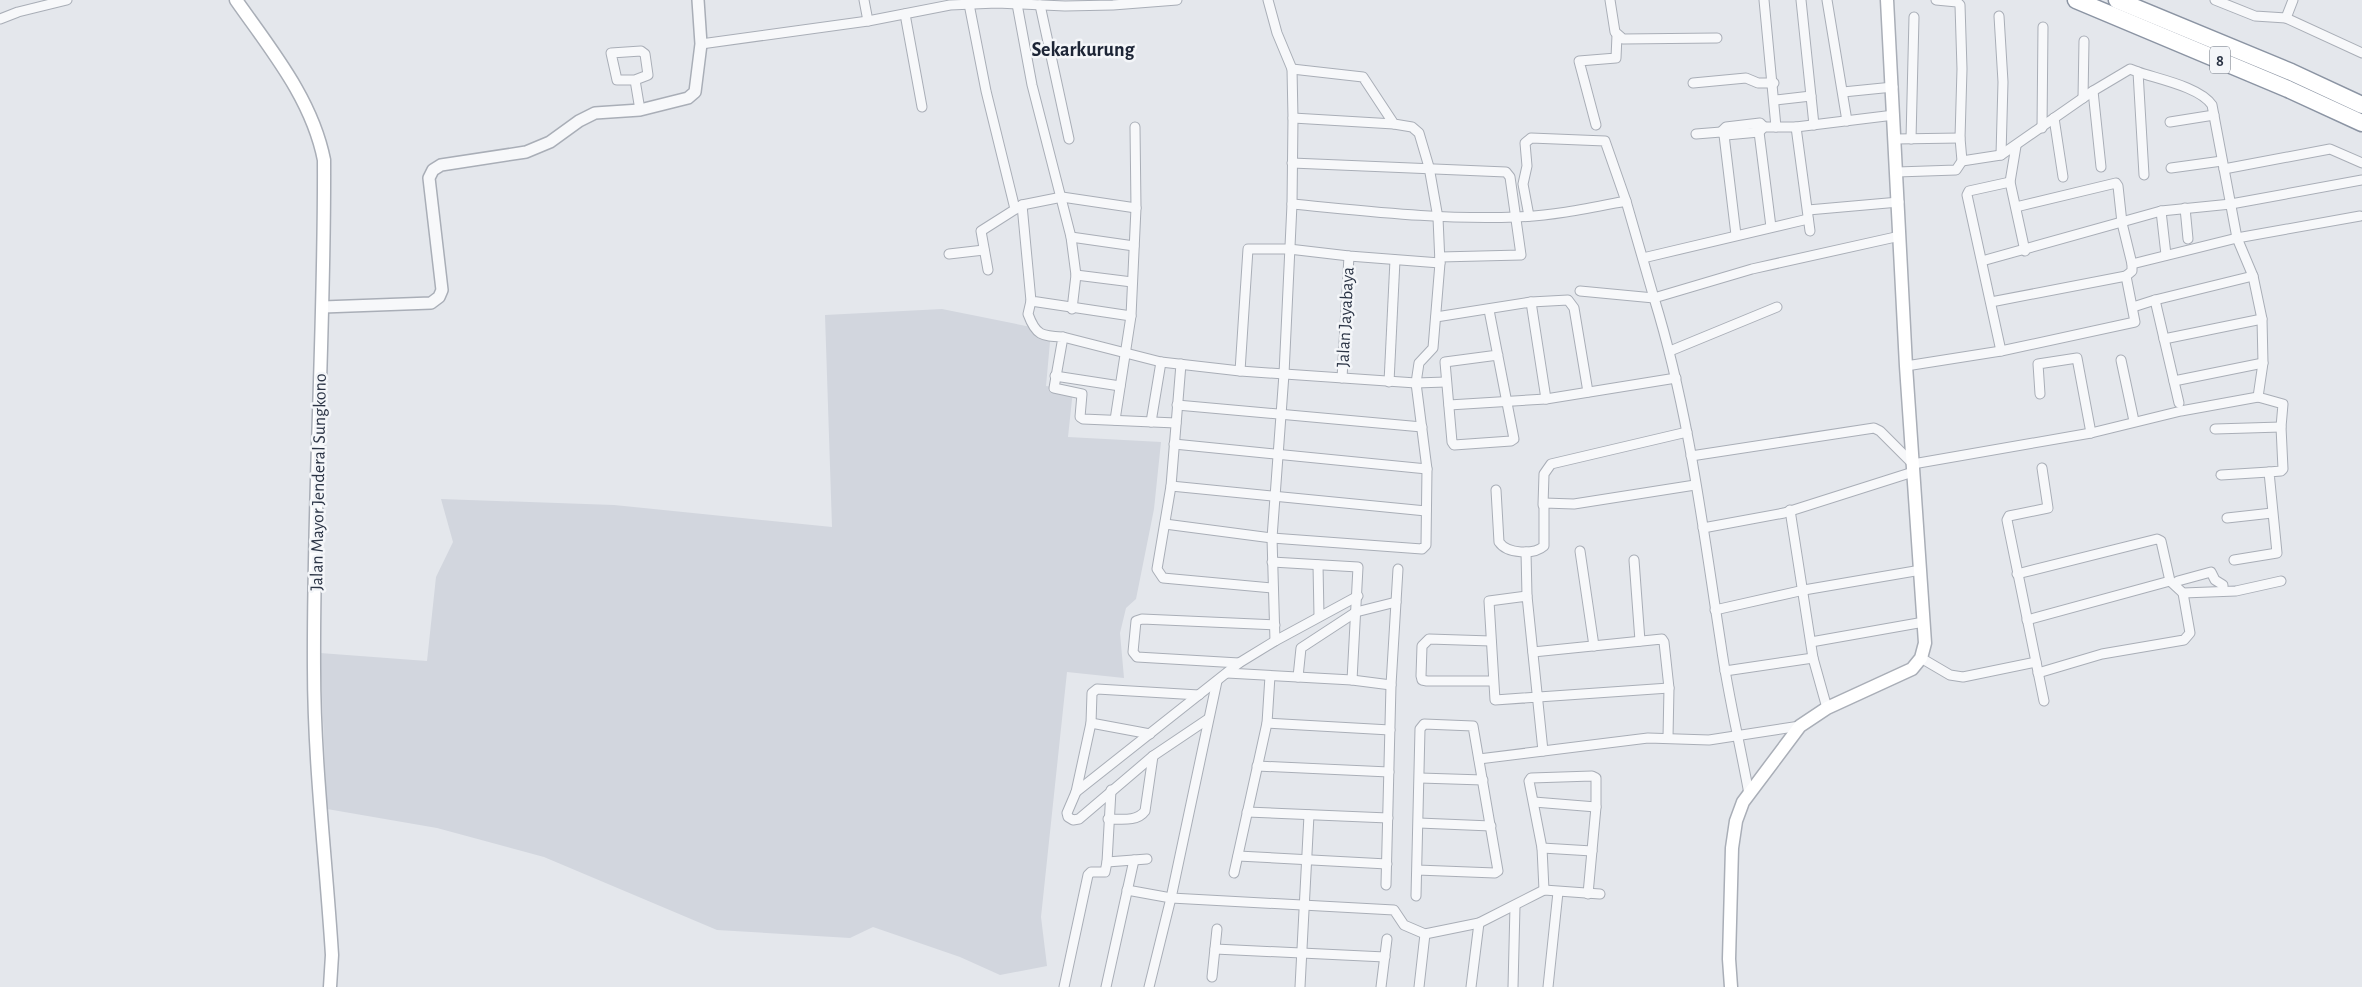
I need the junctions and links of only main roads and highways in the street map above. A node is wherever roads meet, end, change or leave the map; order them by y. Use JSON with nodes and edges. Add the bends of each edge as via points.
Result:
{"nodes":[{"id":1,"x":236,"y":0,"type":"edge"},
{"id":2,"x":1887,"y":0,"type":"edge"},
{"id":3,"x":2076,"y":0,"type":"edge"},
{"id":4,"x":2117,"y":0,"type":"edge"},
{"id":5,"x":2362,"y":106,"type":"edge"},
{"id":6,"x":2362,"y":123,"type":"edge"},
{"id":7,"x":330,"y":987,"type":"edge"},
{"id":8,"x":1731,"y":987,"type":"edge"}],
"edges":[{"from":1,"to":7,"type":"main road","name":"Jalan Mayor Jenderal Sungkono","via":[[311,114],[324,160],[314,668],[316,756],[332,955]]},
{"from":2,"to":8,"type":"main road","via":[[1906,366],[1925,643],[1921,658],[1912,669],[1827,708],[1800,726],[1748,794],[1736,821],[1732,848]]},
{"from":3,"to":6,"type":"highway","number":"8"},
{"from":4,"to":5,"type":"highway","number":"8","via":[[2291,72]]}]}
